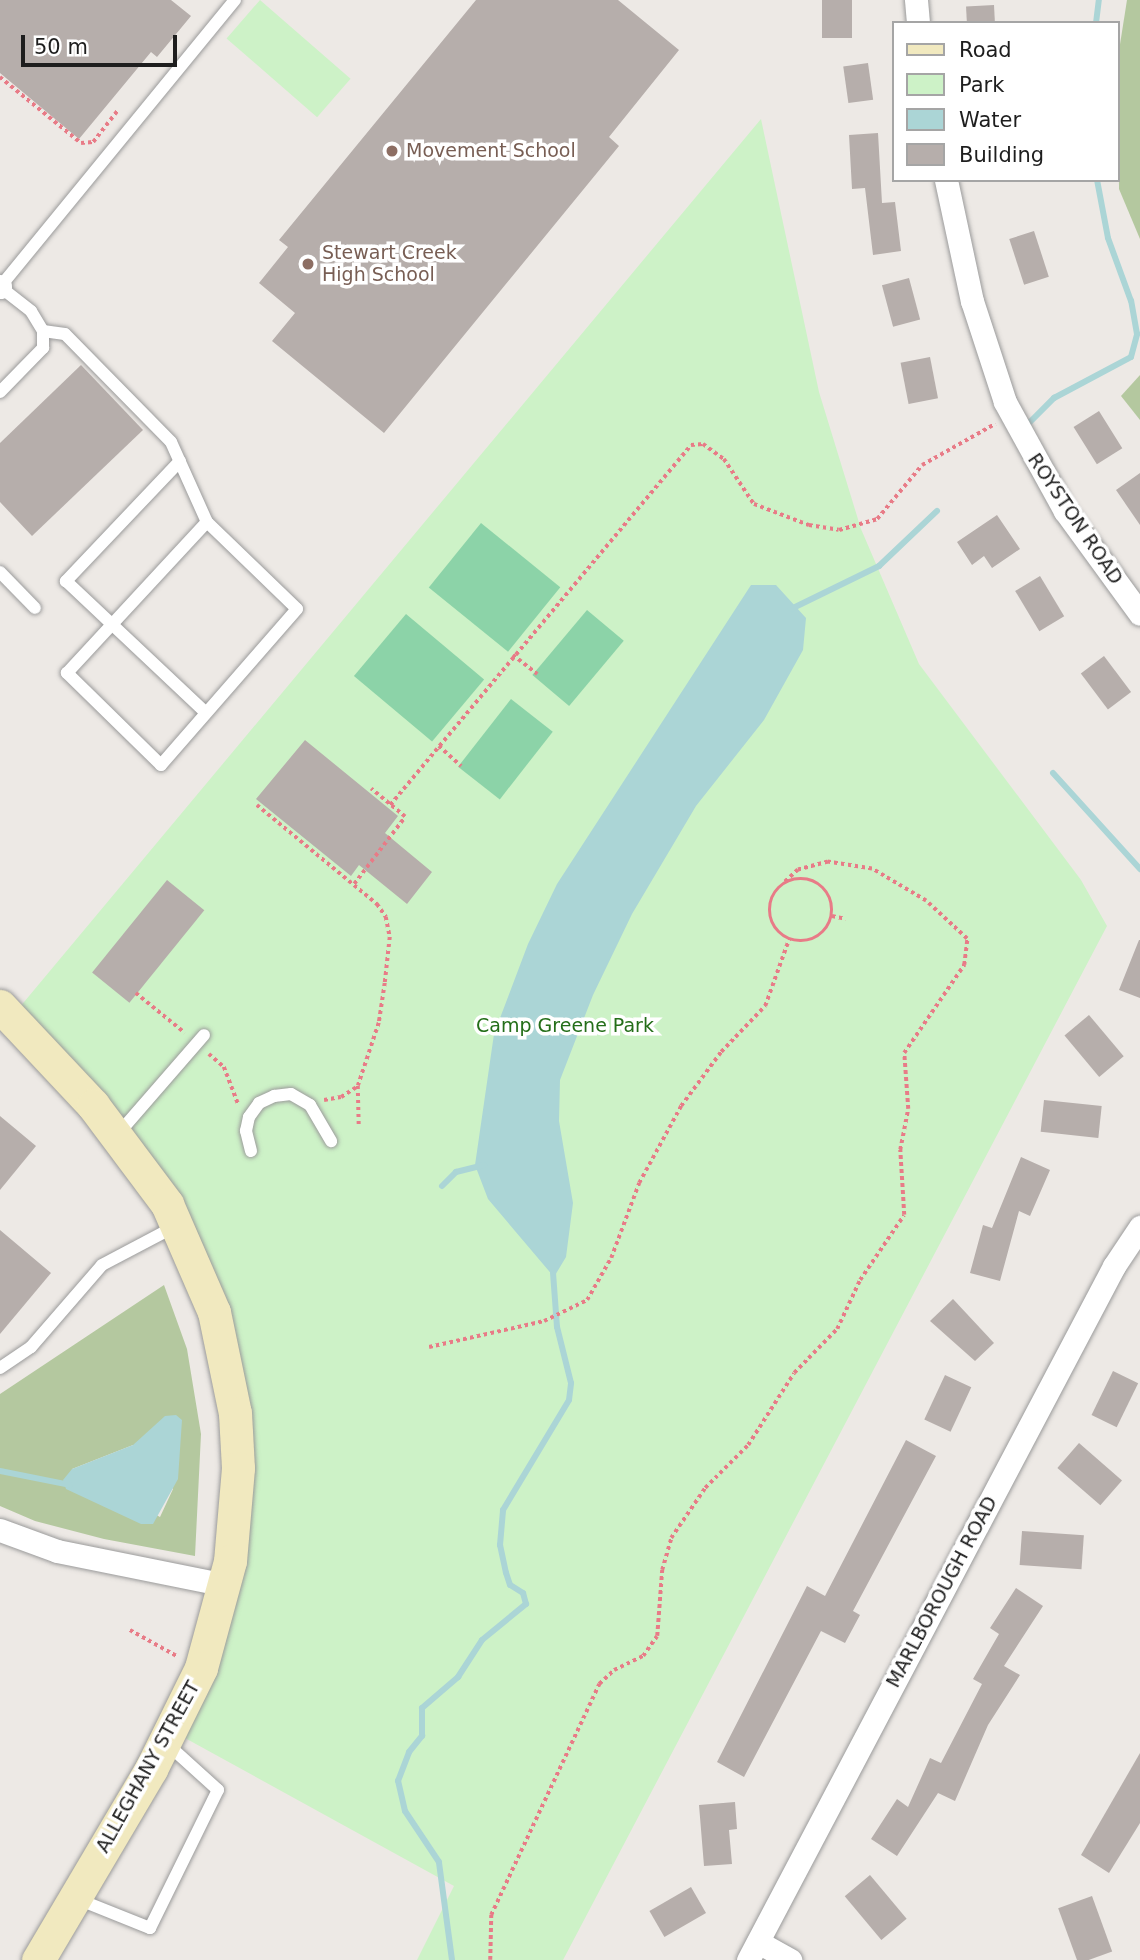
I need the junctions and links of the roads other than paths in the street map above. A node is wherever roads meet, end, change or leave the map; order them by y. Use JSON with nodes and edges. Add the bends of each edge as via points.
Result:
{"nodes":[{"id":1,"x":235,"y":0,"type":"edge"},
{"id":2,"x":916,"y":0,"type":"edge"},
{"id":3,"x":918,"y":21,"type":"edge"},
{"id":4,"x":946,"y":182,"type":"edge"},
{"id":5,"x":0,"y":287,"type":"edge"},
{"id":6,"x":43,"y":331,"type":"junction"},
{"id":7,"x":0,"y":392,"type":"edge"},
{"id":8,"x":180,"y":461,"type":"junction"},
{"id":9,"x":207,"y":522,"type":"junction"},
{"id":10,"x":0,"y":572,"type":"edge"},
{"id":11,"x":35,"y":608,"type":"dead end"},
{"id":12,"x":1140,"y":614,"type":"edge"},
{"id":13,"x":113,"y":624,"type":"junction"},
{"id":14,"x":206,"y":713,"type":"junction"},
{"id":15,"x":0,"y":1006,"type":"edge"},
{"id":16,"x":204,"y":1035,"type":"dead end"},
{"id":17,"x":117,"y":1134,"type":"junction"},
{"id":18,"x":331,"y":1141,"type":"dead end"},
{"id":19,"x":251,"y":1151,"type":"dead end"},
{"id":20,"x":177,"y":1225,"type":"junction"},
{"id":21,"x":1140,"y":1227,"type":"edge"},
{"id":22,"x":0,"y":1368,"type":"edge"},
{"id":23,"x":0,"y":1530,"type":"edge"},
{"id":24,"x":225,"y":1585,"type":"junction"},
{"id":25,"x":165,"y":1743,"type":"junction"},
{"id":26,"x":75,"y":1898,"type":"junction"},
{"id":27,"x":753,"y":1951,"type":"edge"},
{"id":28,"x":38,"y":1960,"type":"edge"},
{"id":29,"x":790,"y":1960,"type":"edge"}],
"edges":[{"from":1,"to":5,"type":"lane"},
{"from":2,"to":3,"type":"street"},
{"from":4,"to":12,"type":"street","name":"ROYSTON ROAD","via":[[983,342],[1012,416],[1065,511]]},
{"from":5,"to":6,"type":"lane","via":[[31,311]]},
{"from":6,"to":7,"type":"lane","via":[[43,348]]},
{"from":6,"to":8,"type":"lane","via":[[65,334],[171,442]]},
{"from":8,"to":9,"type":"lane"},
{"from":8,"to":13,"type":"lane","via":[[66,581]]},
{"from":9,"to":13,"type":"lane"},
{"from":9,"to":14,"type":"lane","via":[[297,609]]},
{"from":10,"to":11,"type":"lane"},
{"from":13,"to":14,"type":"lane"},
{"from":13,"to":14,"type":"lane","via":[[67,673],[161,765]]},
{"from":15,"to":17,"type":"street","name":"ALLEGHANY STREET"},
{"from":16,"to":17,"type":"lane"},
{"from":17,"to":20,"type":"street","name":"ALLEGHANY STREET"},
{"from":18,"to":19,"type":"lane","via":[[310,1105],[291,1094],[274,1096],[259,1103],[248,1117]]},
{"from":20,"to":22,"type":"lane","via":[[102,1265],[31,1346]]},
{"from":20,"to":24,"type":"street","name":"ALLEGHANY STREET","via":[[214,1312],[235,1413],[236,1506]]},
{"from":21,"to":27,"type":"street","name":"MARLBOROUGH ROAD","via":[[1114,1266]]},
{"from":23,"to":24,"type":"street","via":[[57,1550]]},
{"from":24,"to":25,"type":"street","name":"ALLEGHANY STREET","via":[[201,1668]]},
{"from":25,"to":26,"type":"street","name":"ALLEGHANY STREET"},
{"from":25,"to":26,"type":"lane","via":[[218,1790],[150,1928]]},
{"from":26,"to":28,"type":"street","name":"ALLEGHANY STREET"},
{"from":27,"to":29,"type":"street"}]}
